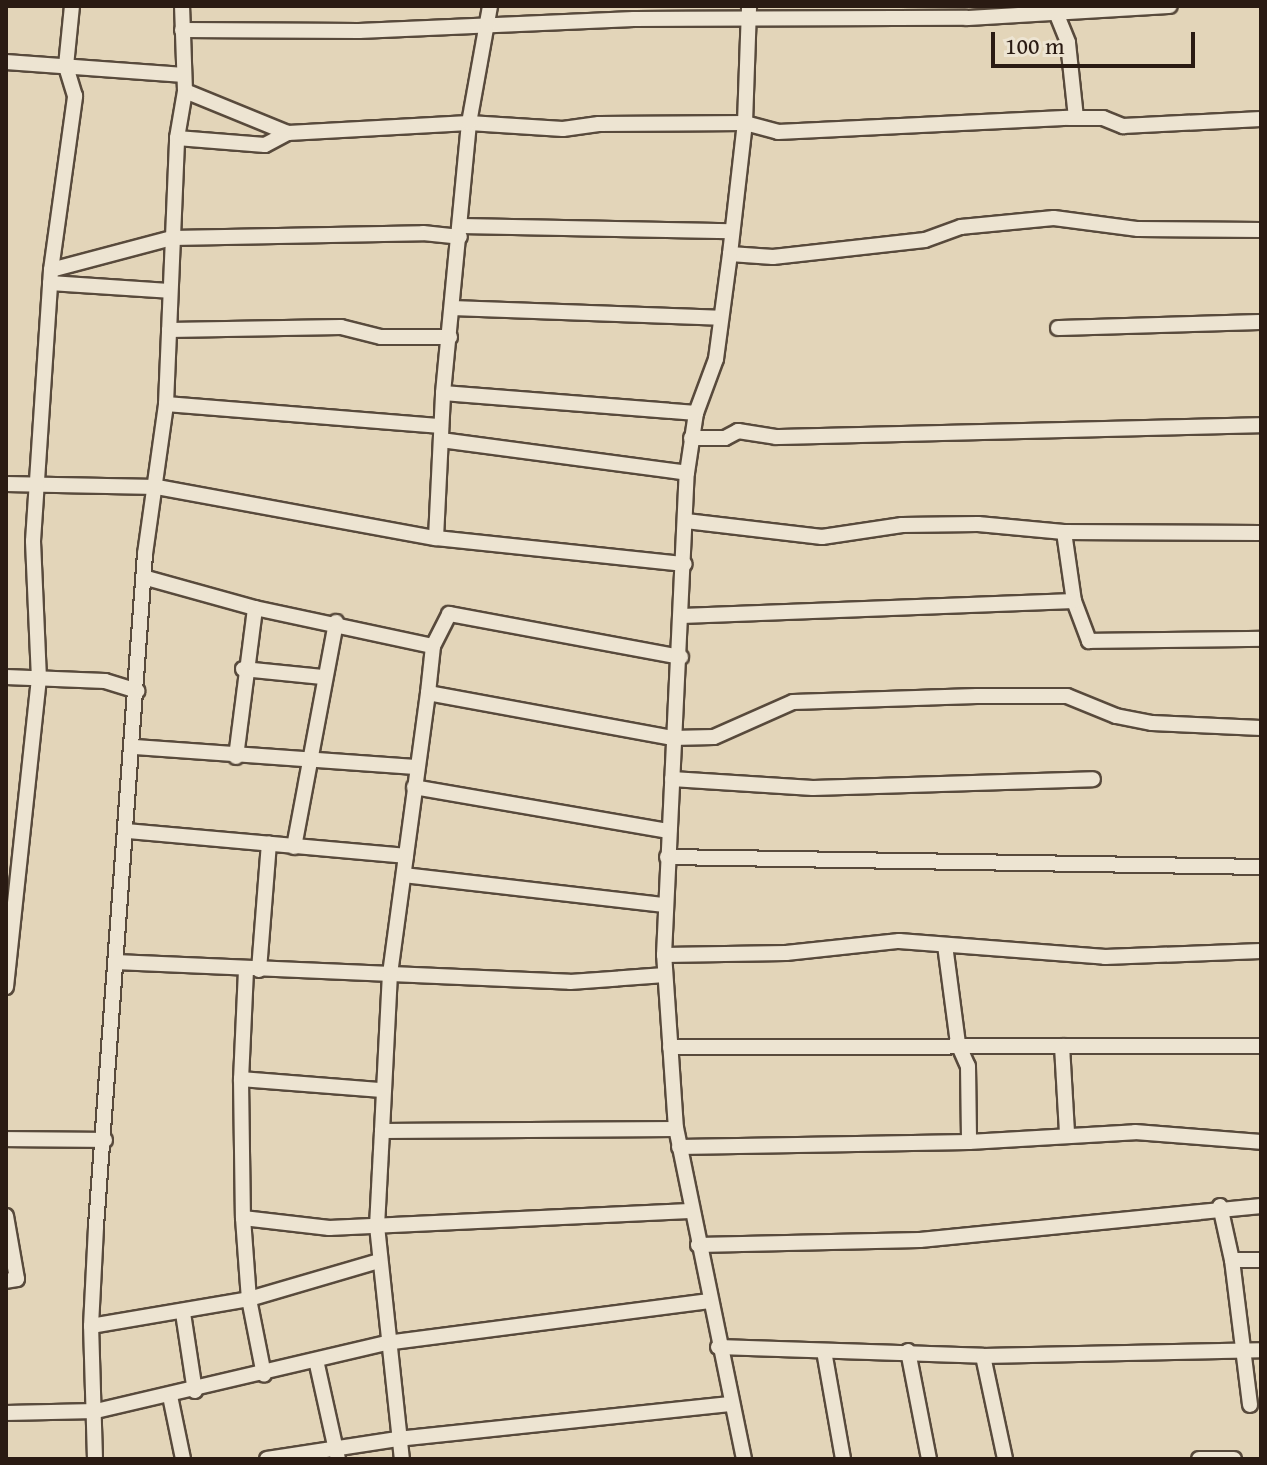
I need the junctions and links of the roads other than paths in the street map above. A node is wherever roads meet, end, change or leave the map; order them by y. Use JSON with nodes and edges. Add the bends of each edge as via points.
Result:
{"nodes":[{"id":1,"x":72,"y":6,"type":"edge"},
{"id":2,"x":182,"y":6,"type":"edge"},
{"id":3,"x":490,"y":6,"type":"edge"},
{"id":4,"x":1170,"y":6,"type":"edge"},
{"id":5,"x":1055,"y":10,"type":"junction"},
{"id":6,"x":964,"y":12,"type":"edge"},
{"id":7,"x":748,"y":13,"type":"edge"},
{"id":8,"x":486,"y":25,"type":"junction"},
{"id":9,"x":182,"y":30,"type":"junction"},
{"id":10,"x":6,"y":62,"type":"edge"},
{"id":11,"x":66,"y":66,"type":"junction"},
{"id":12,"x":181,"y":75,"type":"junction"},
{"id":13,"x":185,"y":91,"type":"junction"},
{"id":14,"x":1076,"y":118,"type":"junction"},
{"id":15,"x":1261,"y":119,"type":"edge"},
{"id":16,"x":469,"y":123,"type":"junction"},
{"id":17,"x":745,"y":123,"type":"junction"},
{"id":18,"x":288,"y":133,"type":"junction"},
{"id":19,"x":177,"y":138,"type":"junction"},
{"id":20,"x":1261,"y":230,"type":"edge"},
{"id":21,"x":731,"y":231,"type":"junction"},
{"id":22,"x":461,"y":232,"type":"junction"},
{"id":23,"x":172,"y":238,"type":"junction"},
{"id":24,"x":730,"y":254,"type":"junction"},
{"id":25,"x":50,"y":277,"type":"junction"},
{"id":26,"x":169,"y":291,"type":"junction"},
{"id":27,"x":452,"y":308,"type":"junction"},
{"id":28,"x":720,"y":318,"type":"junction"},
{"id":29,"x":1261,"y":322,"type":"edge"},
{"id":30,"x":1058,"y":328,"type":"dead end"},
{"id":31,"x":169,"y":330,"type":"junction"},
{"id":32,"x":450,"y":337,"type":"junction"},
{"id":33,"x":443,"y":393,"type":"junction"},
{"id":34,"x":166,"y":404,"type":"junction"},
{"id":35,"x":696,"y":413,"type":"junction"},
{"id":36,"x":1261,"y":425,"type":"edge"},
{"id":37,"x":441,"y":433,"type":"junction"},
{"id":38,"x":691,"y":438,"type":"junction"},
{"id":39,"x":687,"y":473,"type":"junction"},
{"id":40,"x":6,"y":484,"type":"edge"},
{"id":41,"x":157,"y":487,"type":"junction"},
{"id":42,"x":39,"y":488,"type":"junction"},
{"id":43,"x":686,"y":521,"type":"junction"},
{"id":44,"x":1064,"y":532,"type":"junction"},
{"id":45,"x":1261,"y":533,"type":"edge"},
{"id":46,"x":436,"y":538,"type":"junction"},
{"id":47,"x":685,"y":564,"type":"junction"},
{"id":48,"x":143,"y":577,"type":"junction"},
{"id":49,"x":1074,"y":601,"type":"junction"},
{"id":50,"x":255,"y":608,"type":"junction"},
{"id":51,"x":682,"y":616,"type":"junction"},
{"id":52,"x":336,"y":622,"type":"junction"},
{"id":53,"x":1261,"y":639,"type":"edge"},
{"id":54,"x":433,"y":646,"type":"junction"},
{"id":55,"x":681,"y":657,"type":"junction"},
{"id":56,"x":243,"y":669,"type":"junction"},
{"id":57,"x":6,"y":677,"type":"edge"},
{"id":58,"x":323,"y":677,"type":"junction"},
{"id":59,"x":39,"y":679,"type":"junction"},
{"id":60,"x":137,"y":691,"type":"junction"},
{"id":61,"x":428,"y":693,"type":"junction"},
{"id":62,"x":1261,"y":728,"type":"edge"},
{"id":63,"x":672,"y":738,"type":"junction"},
{"id":64,"x":135,"y":747,"type":"junction"},
{"id":65,"x":309,"y":756,"type":"junction"},
{"id":66,"x":236,"y":757,"type":"junction"},
{"id":67,"x":415,"y":767,"type":"junction"},
{"id":68,"x":672,"y":779,"type":"junction"},
{"id":69,"x":1093,"y":779,"type":"dead end"},
{"id":70,"x":414,"y":787,"type":"junction"},
{"id":71,"x":127,"y":831,"type":"junction"},
{"id":72,"x":669,"y":831,"type":"junction"},
{"id":73,"x":269,"y":843,"type":"junction"},
{"id":74,"x":294,"y":847,"type":"junction"},
{"id":75,"x":406,"y":856,"type":"junction"},
{"id":76,"x":667,"y":857,"type":"junction"},
{"id":77,"x":1261,"y":867,"type":"edge"},
{"id":78,"x":404,"y":875,"type":"junction"},
{"id":79,"x":664,"y":905,"type":"junction"},
{"id":80,"x":945,"y":945,"type":"junction"},
{"id":81,"x":1261,"y":951,"type":"edge"},
{"id":82,"x":664,"y":955,"type":"junction"},
{"id":83,"x":115,"y":962,"type":"junction"},
{"id":84,"x":252,"y":970,"type":"junction"},
{"id":85,"x":390,"y":974,"type":"junction"},
{"id":86,"x":665,"y":975,"type":"junction"},
{"id":87,"x":6,"y":987,"type":"edge"},
{"id":88,"x":958,"y":1044,"type":"junction"},
{"id":89,"x":1062,"y":1046,"type":"junction"},
{"id":90,"x":1261,"y":1046,"type":"edge"},
{"id":91,"x":670,"y":1047,"type":"junction"},
{"id":92,"x":241,"y":1079,"type":"junction"},
{"id":93,"x":382,"y":1090,"type":"junction"},
{"id":94,"x":676,"y":1129,"type":"junction"},
{"id":95,"x":382,"y":1131,"type":"junction"},
{"id":96,"x":1067,"y":1133,"type":"junction"},
{"id":97,"x":6,"y":1139,"type":"edge"},
{"id":98,"x":105,"y":1140,"type":"junction"},
{"id":99,"x":969,"y":1142,"type":"junction"},
{"id":100,"x":1261,"y":1142,"type":"edge"},
{"id":101,"x":679,"y":1147,"type":"junction"},
{"id":102,"x":1220,"y":1206,"type":"junction"},
{"id":103,"x":1261,"y":1206,"type":"edge"},
{"id":104,"x":690,"y":1211,"type":"junction"},
{"id":105,"x":6,"y":1216,"type":"edge"},
{"id":106,"x":243,"y":1218,"type":"junction"},
{"id":107,"x":377,"y":1226,"type":"junction"},
{"id":108,"x":698,"y":1245,"type":"junction"},
{"id":109,"x":1232,"y":1260,"type":"junction"},
{"id":110,"x":1261,"y":1260,"type":"edge"},
{"id":111,"x":379,"y":1261,"type":"junction"},
{"id":112,"x":6,"y":1281,"type":"edge"},
{"id":113,"x":249,"y":1299,"type":"junction"},
{"id":114,"x":708,"y":1301,"type":"junction"},
{"id":115,"x":183,"y":1313,"type":"junction"},
{"id":116,"x":91,"y":1326,"type":"junction"},
{"id":117,"x":386,"y":1343,"type":"junction"},
{"id":118,"x":718,"y":1347,"type":"junction"},
{"id":119,"x":1242,"y":1350,"type":"junction"},
{"id":120,"x":1261,"y":1350,"type":"edge"},
{"id":121,"x":824,"y":1351,"type":"junction"},
{"id":122,"x":908,"y":1351,"type":"junction"},
{"id":123,"x":983,"y":1356,"type":"junction"},
{"id":124,"x":316,"y":1360,"type":"junction"},
{"id":125,"x":264,"y":1375,"type":"junction"},
{"id":126,"x":195,"y":1391,"type":"junction"},
{"id":127,"x":170,"y":1396,"type":"junction"},
{"id":128,"x":730,"y":1404,"type":"junction"},
{"id":129,"x":1250,"y":1405,"type":"dead end"},
{"id":130,"x":96,"y":1411,"type":"junction"},
{"id":131,"x":6,"y":1413,"type":"edge"},
{"id":132,"x":397,"y":1439,"type":"junction"},
{"id":133,"x":338,"y":1454,"type":"edge"},
{"id":134,"x":284,"y":1457,"type":"edge"},
{"id":135,"x":95,"y":1459,"type":"edge"},
{"id":136,"x":183,"y":1459,"type":"edge"},
{"id":137,"x":267,"y":1459,"type":"edge"},
{"id":138,"x":402,"y":1459,"type":"edge"},
{"id":139,"x":744,"y":1459,"type":"edge"},
{"id":140,"x":843,"y":1459,"type":"edge"},
{"id":141,"x":929,"y":1459,"type":"edge"},
{"id":142,"x":1005,"y":1459,"type":"edge"},
{"id":143,"x":1199,"y":1459,"type":"edge"},
{"id":144,"x":1234,"y":1459,"type":"edge"}],
"edges":[{"from":1,"to":11,"type":"street"},
{"from":2,"to":9,"type":"street"},
{"from":3,"to":8,"type":"street"},
{"from":4,"to":5,"type":"street"},
{"from":5,"to":6,"type":"street"},
{"from":5,"to":14,"type":"street","via":[[1068,43]]},
{"from":6,"to":7,"type":"street"},
{"from":7,"to":8,"type":"street"},
{"from":7,"to":17,"type":"street"},
{"from":8,"to":9,"type":"street"},
{"from":8,"to":16,"type":"street"},
{"from":9,"to":12,"type":"street"},
{"from":10,"to":11,"type":"street"},
{"from":11,"to":12,"type":"street"},
{"from":11,"to":25,"type":"street","via":[[75,96]]},
{"from":12,"to":13,"type":"street"},
{"from":13,"to":18,"type":"street"},
{"from":13,"to":19,"type":"street"},
{"from":14,"to":15,"type":"street","via":[[1103,118],[1123,126]]},
{"from":14,"to":17,"type":"street","via":[[778,132]]},
{"from":16,"to":17,"type":"street","via":[[563,129]]},
{"from":16,"to":18,"type":"street"},
{"from":16,"to":22,"type":"street"},
{"from":17,"to":21,"type":"street"},
{"from":18,"to":19,"type":"street","via":[[265,145]]},
{"from":19,"to":23,"type":"street"},
{"from":20,"to":24,"type":"street","via":[[1151,230],[1054,218],[788,256]]},
{"from":21,"to":22,"type":"street"},
{"from":21,"to":24,"type":"street"},
{"from":22,"to":23,"type":"street"},
{"from":22,"to":27,"type":"street"},
{"from":23,"to":25,"type":"street"},
{"from":23,"to":26,"type":"street"},
{"from":24,"to":28,"type":"street"},
{"from":25,"to":26,"type":"street"},
{"from":25,"to":42,"type":"street"},
{"from":26,"to":31,"type":"street"},
{"from":27,"to":28,"type":"street"},
{"from":27,"to":32,"type":"street"},
{"from":28,"to":35,"type":"street","via":[[716,359]]},
{"from":29,"to":30,"type":"street"},
{"from":31,"to":32,"type":"street","via":[[341,327],[381,337]]},
{"from":31,"to":34,"type":"street"},
{"from":32,"to":33,"type":"street"},
{"from":33,"to":35,"type":"street"},
{"from":33,"to":37,"type":"street"},
{"from":34,"to":37,"type":"street"},
{"from":34,"to":41,"type":"street"},
{"from":35,"to":38,"type":"street"},
{"from":36,"to":38,"type":"street","via":[[776,437],[738,431],[725,438]]},
{"from":37,"to":39,"type":"street"},
{"from":37,"to":46,"type":"street"},
{"from":38,"to":39,"type":"street"},
{"from":39,"to":43,"type":"street"},
{"from":40,"to":42,"type":"street"},
{"from":41,"to":42,"type":"street"},
{"from":41,"to":46,"type":"street"},
{"from":41,"to":48,"type":"street"},
{"from":42,"to":59,"type":"street","via":[[32,574]]},
{"from":43,"to":44,"type":"street","via":[[822,537],[902,525],[995,524]]},
{"from":43,"to":47,"type":"street"},
{"from":44,"to":45,"type":"street"},
{"from":44,"to":49,"type":"street"},
{"from":46,"to":47,"type":"street"},
{"from":47,"to":51,"type":"street"},
{"from":48,"to":50,"type":"street"},
{"from":48,"to":60,"type":"street"},
{"from":49,"to":51,"type":"street"},
{"from":49,"to":53,"type":"street","via":[[1083,633],[1095,644]]},
{"from":50,"to":52,"type":"street"},
{"from":50,"to":56,"type":"street"},
{"from":51,"to":55,"type":"street"},
{"from":52,"to":54,"type":"street"},
{"from":52,"to":58,"type":"street"},
{"from":54,"to":55,"type":"street","via":[[449,614]]},
{"from":54,"to":61,"type":"street"},
{"from":55,"to":63,"type":"street"},
{"from":56,"to":58,"type":"street"},
{"from":56,"to":66,"type":"street"},
{"from":57,"to":59,"type":"street"},
{"from":58,"to":65,"type":"street"},
{"from":59,"to":60,"type":"street","via":[[105,681]]},
{"from":59,"to":87,"type":"street"},
{"from":60,"to":64,"type":"street"},
{"from":61,"to":63,"type":"street"},
{"from":61,"to":67,"type":"street"},
{"from":62,"to":63,"type":"street","via":[[1152,723],[1116,716],[1067,696],[977,696],[793,702],[714,737]]},
{"from":63,"to":68,"type":"street"},
{"from":64,"to":66,"type":"street"},
{"from":64,"to":71,"type":"street"},
{"from":65,"to":66,"type":"street"},
{"from":65,"to":67,"type":"street"},
{"from":65,"to":74,"type":"street"},
{"from":67,"to":70,"type":"street"},
{"from":68,"to":69,"type":"street","via":[[813,788]]},
{"from":68,"to":72,"type":"street"},
{"from":70,"to":72,"type":"street"},
{"from":70,"to":75,"type":"street"},
{"from":71,"to":73,"type":"street"},
{"from":71,"to":83,"type":"street"},
{"from":72,"to":76,"type":"street"},
{"from":73,"to":74,"type":"street"},
{"from":73,"to":84,"type":"street"},
{"from":74,"to":75,"type":"street"},
{"from":75,"to":78,"type":"street"},
{"from":76,"to":77,"type":"street"},
{"from":76,"to":79,"type":"street"},
{"from":78,"to":79,"type":"street"},
{"from":78,"to":85,"type":"street"},
{"from":79,"to":82,"type":"street"},
{"from":80,"to":81,"type":"street","via":[[1105,957]]},
{"from":80,"to":82,"type":"street","via":[[899,941],[786,953]]},
{"from":80,"to":88,"type":"street"},
{"from":82,"to":86,"type":"street"},
{"from":83,"to":84,"type":"street"},
{"from":83,"to":98,"type":"street"},
{"from":84,"to":85,"type":"street"},
{"from":84,"to":92,"type":"street"},
{"from":85,"to":86,"type":"street","via":[[570,982]]},
{"from":85,"to":93,"type":"street"},
{"from":86,"to":91,"type":"street"},
{"from":88,"to":89,"type":"street"},
{"from":88,"to":91,"type":"street"},
{"from":88,"to":99,"type":"street","via":[[969,1074]]},
{"from":89,"to":90,"type":"street"},
{"from":89,"to":96,"type":"street"},
{"from":91,"to":94,"type":"street"},
{"from":92,"to":93,"type":"street"},
{"from":92,"to":106,"type":"street"},
{"from":93,"to":95,"type":"street"},
{"from":94,"to":95,"type":"street"},
{"from":94,"to":101,"type":"street"},
{"from":95,"to":107,"type":"street"},
{"from":96,"to":99,"type":"street"},
{"from":96,"to":100,"type":"street","via":[[1177,1134]]},
{"from":97,"to":98,"type":"street"},
{"from":98,"to":116,"type":"street"},
{"from":99,"to":101,"type":"street"},
{"from":101,"to":104,"type":"street"},
{"from":102,"to":103,"type":"street"},
{"from":102,"to":108,"type":"street","via":[[920,1240]]},
{"from":102,"to":109,"type":"street"},
{"from":104,"to":107,"type":"street"},
{"from":104,"to":108,"type":"street"},
{"from":105,"to":112,"type":"street","via":[[17,1279]]},
{"from":106,"to":107,"type":"street","via":[[306,1227]]},
{"from":106,"to":113,"type":"street"},
{"from":107,"to":111,"type":"street"},
{"from":108,"to":114,"type":"street"},
{"from":109,"to":110,"type":"street"},
{"from":109,"to":119,"type":"street"},
{"from":111,"to":113,"type":"street"},
{"from":111,"to":117,"type":"street"},
{"from":113,"to":115,"type":"street"},
{"from":113,"to":125,"type":"street"},
{"from":114,"to":117,"type":"street"},
{"from":114,"to":118,"type":"street"},
{"from":115,"to":116,"type":"street"},
{"from":115,"to":126,"type":"street"},
{"from":116,"to":130,"type":"street"},
{"from":117,"to":124,"type":"street"},
{"from":117,"to":132,"type":"street"},
{"from":118,"to":121,"type":"street"},
{"from":118,"to":128,"type":"street"},
{"from":119,"to":120,"type":"street"},
{"from":119,"to":123,"type":"street"},
{"from":119,"to":129,"type":"street"},
{"from":121,"to":122,"type":"street"},
{"from":121,"to":140,"type":"street"},
{"from":122,"to":123,"type":"street"},
{"from":122,"to":141,"type":"street"},
{"from":123,"to":142,"type":"street"},
{"from":124,"to":125,"type":"street"},
{"from":124,"to":133,"type":"street"},
{"from":125,"to":126,"type":"street"},
{"from":126,"to":127,"type":"street"},
{"from":127,"to":130,"type":"street"},
{"from":127,"to":136,"type":"street"},
{"from":128,"to":132,"type":"street"},
{"from":128,"to":139,"type":"street"},
{"from":130,"to":131,"type":"street"},
{"from":130,"to":135,"type":"street"},
{"from":132,"to":133,"type":"street"},
{"from":132,"to":138,"type":"street"},
{"from":133,"to":134,"type":"street"},
{"from":134,"to":137,"type":"street"},
{"from":143,"to":144,"type":"street"}]}
